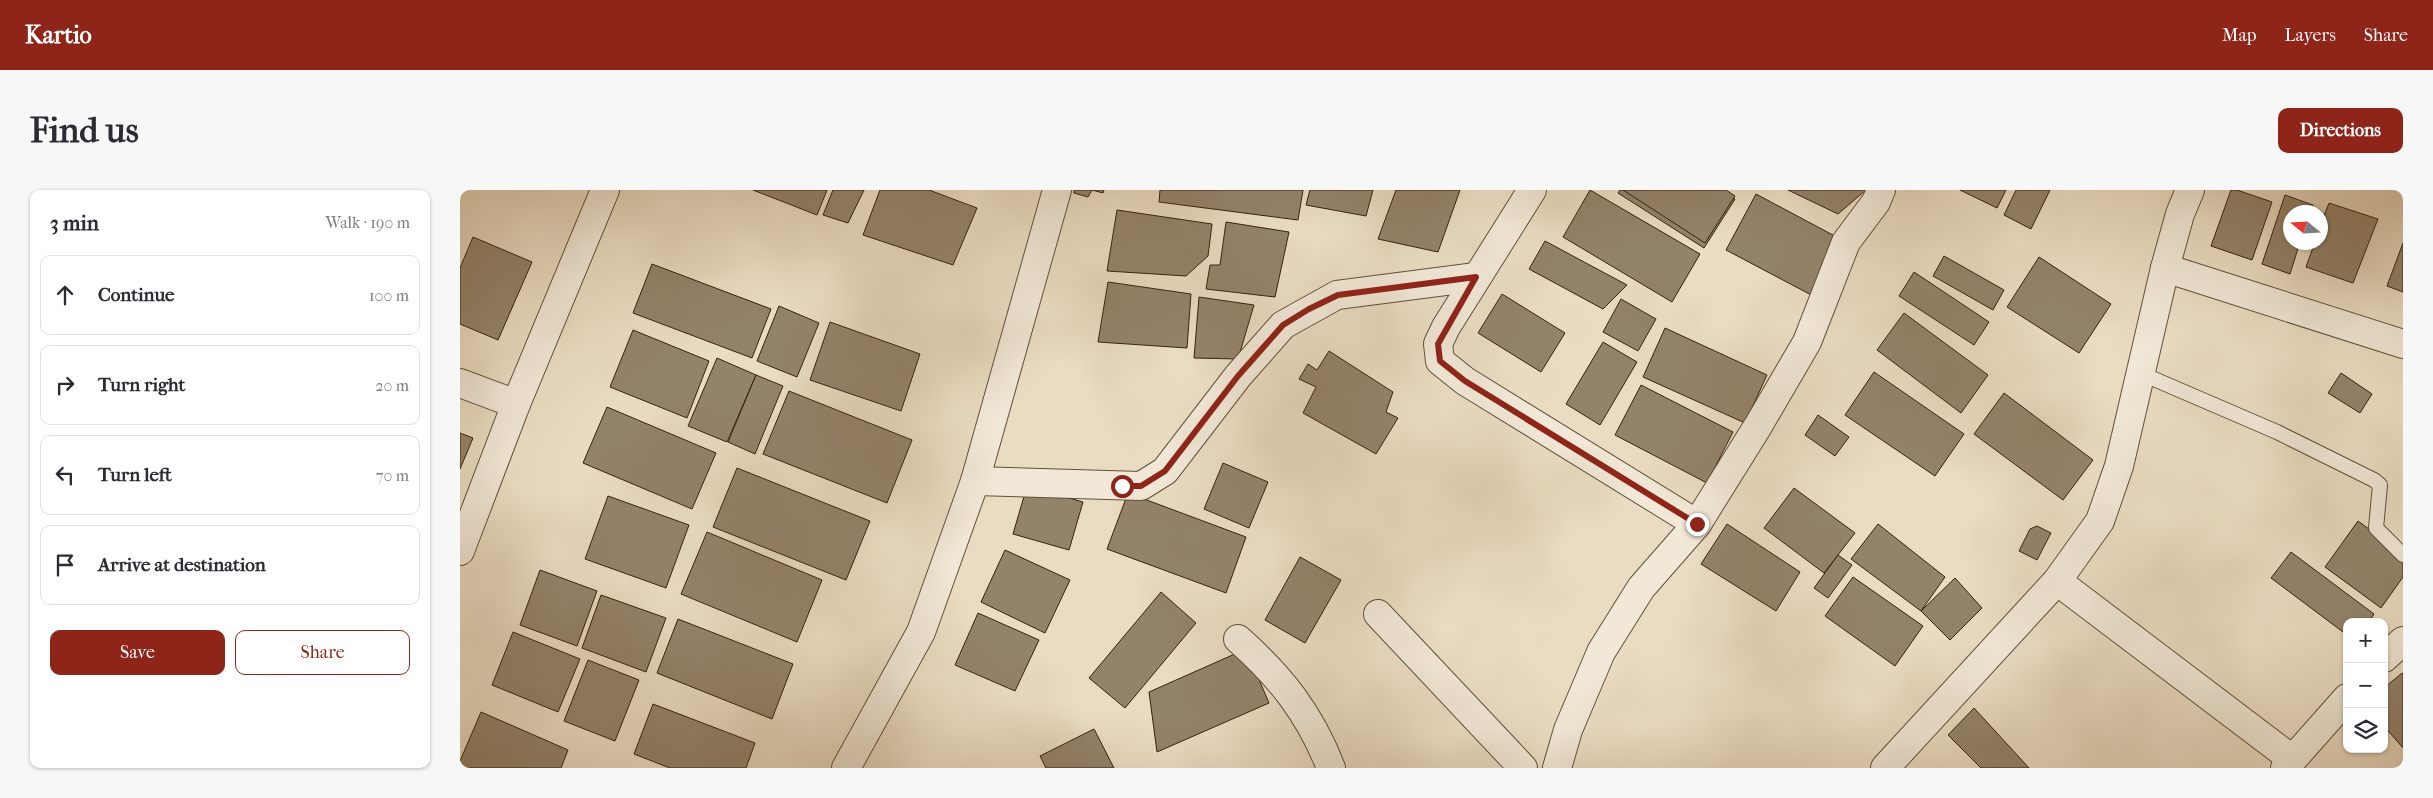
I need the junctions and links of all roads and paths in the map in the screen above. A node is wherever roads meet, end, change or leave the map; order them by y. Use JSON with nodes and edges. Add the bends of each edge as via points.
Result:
{"nodes":[{"id":1,"x":605,"y":190,"type":"edge"},
{"id":2,"x":1057,"y":190,"type":"edge"},
{"id":3,"x":1532,"y":190,"type":"edge"},
{"id":4,"x":1881,"y":190,"type":"edge"},
{"id":5,"x":2190,"y":190,"type":"edge"},
{"id":6,"x":2165,"y":268,"type":"junction"},
{"id":7,"x":1476,"y":277,"type":"junction"},
{"id":8,"x":2403,"y":344,"type":"edge"},
{"id":9,"x":2140,"y":373,"type":"junction"},
{"id":10,"x":460,"y":382,"type":"edge"},
{"id":11,"x":516,"y":404,"type":"junction"},
{"id":12,"x":975,"y":481,"type":"junction"},
{"id":13,"x":1697,"y":524,"type":"junction"},
{"id":14,"x":460,"y":552,"type":"edge"},
{"id":15,"x":2403,"y":555,"type":"edge"},
{"id":16,"x":2057,"y":581,"type":"junction"},
{"id":17,"x":1378,"y":614,"type":"dead end"},
{"id":18,"x":1238,"y":639,"type":"dead end"},
{"id":19,"x":2403,"y":641,"type":"edge"},
{"id":20,"x":2388,"y":654,"type":"edge"},
{"id":21,"x":2343,"y":703,"type":"edge"},
{"id":22,"x":2289,"y":764,"type":"edge"},
{"id":23,"x":846,"y":768,"type":"edge"},
{"id":24,"x":1331,"y":768,"type":"edge"},
{"id":25,"x":1523,"y":768,"type":"edge"},
{"id":26,"x":1557,"y":768,"type":"edge"},
{"id":27,"x":1885,"y":768,"type":"edge"}],
"edges":[{"from":1,"to":11,"type":"street"},
{"from":2,"to":12,"type":"street"},
{"from":3,"to":7,"type":"street"},
{"from":4,"to":13,"type":"street","via":[[1876,202],[1846,242],[1806,342]]},
{"from":5,"to":6,"type":"street"},
{"from":6,"to":8,"type":"street"},
{"from":6,"to":9,"type":"street"},
{"from":7,"to":12,"type":"street","via":[[1338,295],[1283,325],[1238,376],[1165,471],[1141,486]]},
{"from":7,"to":13,"type":"street","via":[[1438,344],[1440,361],[1465,381]]},
{"from":9,"to":15,"type":"lane","via":[[2277,432],[2374,480],[2381,492],[2376,528]]},
{"from":9,"to":16,"type":"street","via":[[2110,496],[2100,520]]},
{"from":10,"to":11,"type":"street"},
{"from":11,"to":14,"type":"street"},
{"from":12,"to":23,"type":"street","via":[[921,632]]},
{"from":13,"to":26,"type":"street","via":[[1641,588],[1601,652],[1568,730]]},
{"from":16,"to":22,"type":"street"},
{"from":16,"to":27,"type":"street"},
{"from":17,"to":25,"type":"street"},
{"from":18,"to":24,"type":"street","via":[[1275,675],[1305,713],[1320,738]]},
{"from":19,"to":20,"type":"street"},
{"from":21,"to":22,"type":"street"}]}
